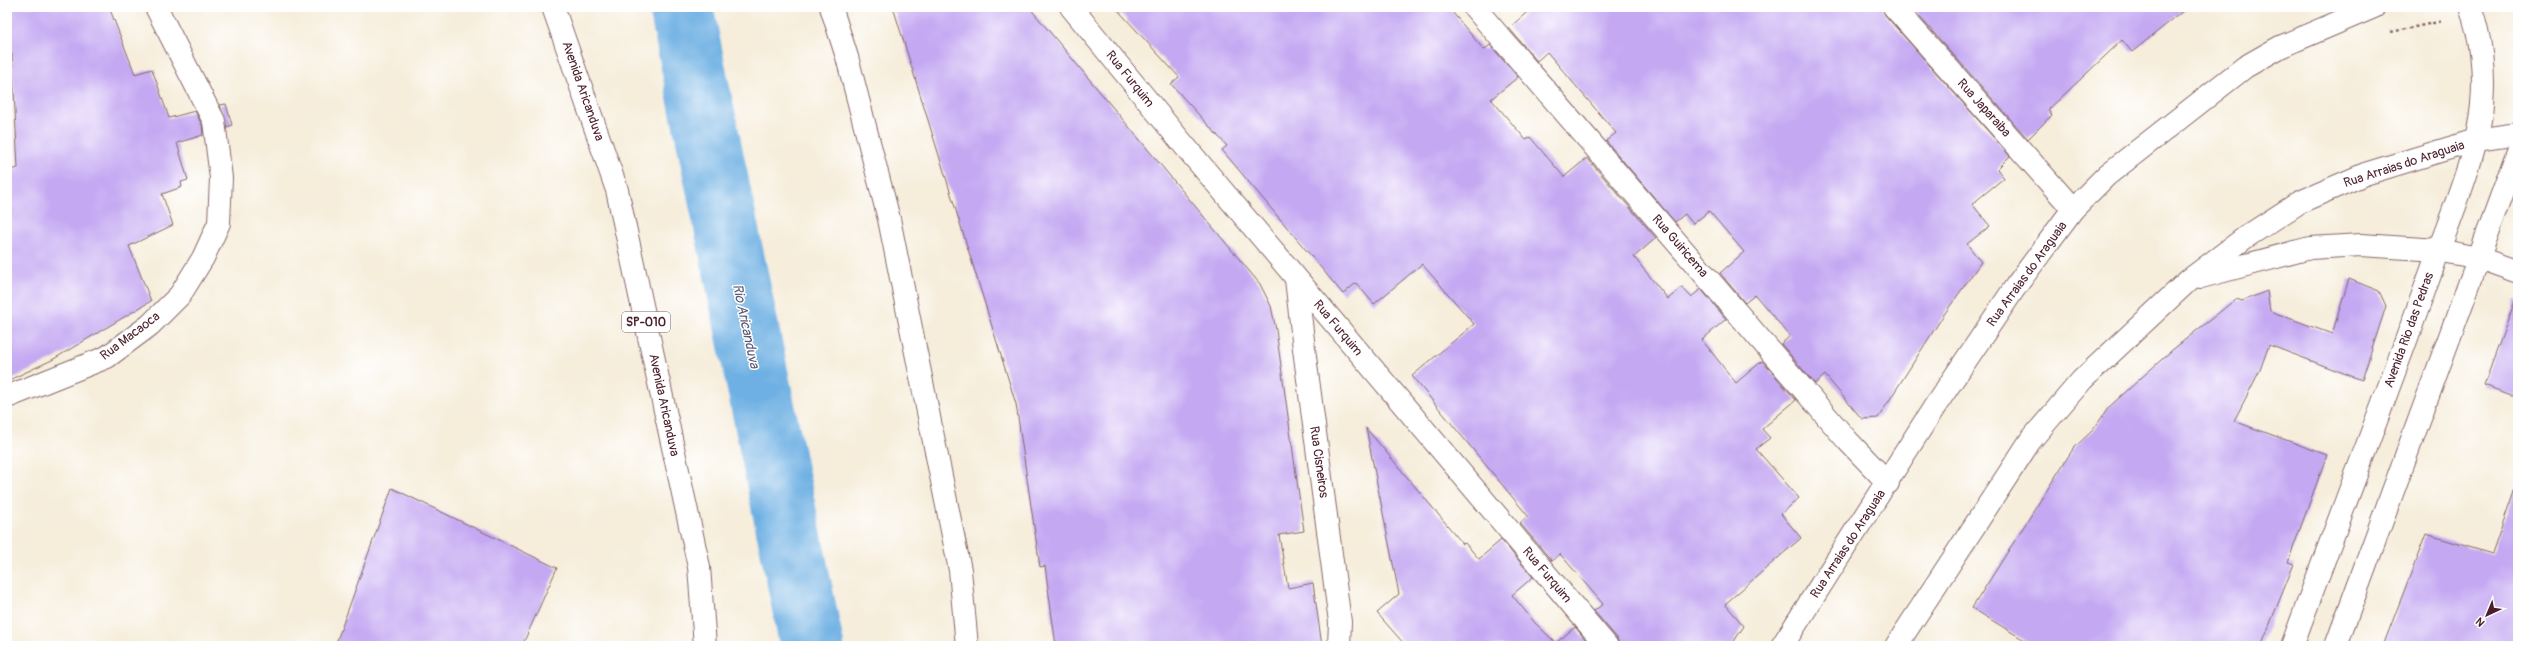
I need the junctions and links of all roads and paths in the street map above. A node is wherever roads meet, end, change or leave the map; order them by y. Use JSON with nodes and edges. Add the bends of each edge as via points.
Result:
{"nodes":[{"id":1,"x":156,"y":7,"type":"edge"},
{"id":2,"x":553,"y":7,"type":"edge"},
{"id":3,"x":831,"y":7,"type":"edge"},
{"id":4,"x":1071,"y":7,"type":"edge"},
{"id":5,"x":1474,"y":7,"type":"edge"},
{"id":6,"x":1894,"y":7,"type":"edge"},
{"id":7,"x":2330,"y":7,"type":"edge"},
{"id":8,"x":2374,"y":7,"type":"edge"},
{"id":9,"x":2470,"y":7,"type":"edge"},
{"id":10,"x":2431,"y":23,"type":"dead end"},
{"id":11,"x":2310,"y":34,"type":"junction"},
{"id":12,"x":2386,"y":34,"type":"dead end"},
{"id":13,"x":2518,"y":134,"type":"edge"},
{"id":14,"x":2476,"y":140,"type":"junction"},
{"id":15,"x":2518,"y":151,"type":"edge"},
{"id":16,"x":2073,"y":209,"type":"junction"},
{"id":17,"x":2438,"y":250,"type":"junction"},
{"id":18,"x":2479,"y":258,"type":"junction"},
{"id":19,"x":2518,"y":272,"type":"edge"},
{"id":20,"x":1296,"y":279,"type":"junction"},
{"id":21,"x":2189,"y":280,"type":"junction"},
{"id":22,"x":7,"y":397,"type":"edge"},
{"id":23,"x":1888,"y":483,"type":"junction"},
{"id":24,"x":705,"y":646,"type":"edge"},
{"id":25,"x":967,"y":646,"type":"edge"},
{"id":26,"x":1340,"y":646,"type":"edge"},
{"id":27,"x":1607,"y":646,"type":"edge"},
{"id":28,"x":1782,"y":646,"type":"edge"},
{"id":29,"x":1896,"y":646,"type":"edge"},
{"id":30,"x":2292,"y":646,"type":"edge"},
{"id":31,"x":2336,"y":646,"type":"edge"}],
"edges":[{"from":1,"to":22,"type":"main road","name":"Rua Macaoca","via":[[214,121],[221,178],[219,223],[203,258],[180,295],[150,325],[107,357]]},
{"from":2,"to":24,"type":"main road","name":"Avenida Aricanduva","number":"SP-010","via":[[617,190],[699,567]]},
{"from":3,"to":25,"type":"main road","via":[[847,57],[889,219],[960,570]]},
{"from":4,"to":20,"type":"main road","name":"Rua Furquim"},
{"from":5,"to":23,"type":"main road","name":"Rua Guiricema","via":[[1847,440]]},
{"from":6,"to":16,"type":"main road","name":"Rua Japaraiba"},
{"from":7,"to":11,"type":"main road"},
{"from":8,"to":11,"type":"main road","name":"Rua Arraias do Araguaia"},
{"from":9,"to":14,"type":"main road","name":"Avenida Rio das Pedras","via":[[2476,22],[2482,67],[2482,104]]},
{"from":10,"to":12,"type":"path"},
{"from":11,"to":16,"type":"main road","name":"Rua Arraias do Araguaia","via":[[2244,67],[2107,175]]},
{"from":13,"to":14,"type":"main road","name":"Rua Arraias do Araguaia"},
{"from":14,"to":17,"type":"main road","name":"Avenida Rio das Pedras"},
{"from":14,"to":21,"type":"main road","name":"Rua Arraias do Araguaia","via":[[2365,174],[2300,202],[2246,237]]},
{"from":15,"to":18,"type":"main road"},
{"from":16,"to":23,"type":"main road","name":"Rua Arraias do Araguaia","via":[[2016,286],[1935,406]]},
{"from":17,"to":18,"type":"main road"},
{"from":17,"to":21,"type":"main road","via":[[2361,246],[2310,248]]},
{"from":17,"to":30,"type":"main road","name":"Avenida Rio das Pedras"},
{"from":18,"to":19,"type":"main road"},
{"from":18,"to":31,"type":"main road"},
{"from":20,"to":26,"type":"main road","name":"Rua Cisneiros","via":[[1340,622]]},
{"from":20,"to":27,"type":"main road","name":"Rua Furquim"},
{"from":21,"to":29,"type":"main road","name":"Rua Arraias do Araguaia","via":[[2082,380],[2030,441]]},
{"from":23,"to":28,"type":"main road","name":"Rua Arraias do Araguaia"}]}
